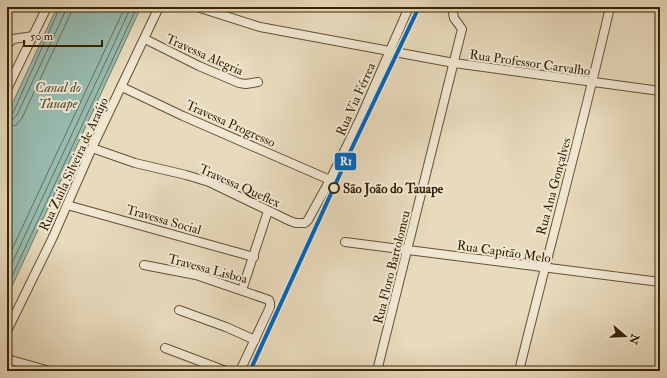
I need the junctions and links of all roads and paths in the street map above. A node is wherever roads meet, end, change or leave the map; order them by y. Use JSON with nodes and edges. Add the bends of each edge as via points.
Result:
{"nodes":[{"id":1,"x":47,"y":7,"type":"edge"},
{"id":2,"x":159,"y":7,"type":"edge"},
{"id":3,"x":197,"y":7,"type":"edge"},
{"id":4,"x":410,"y":7,"type":"edge"},
{"id":5,"x":452,"y":7,"type":"edge"},
{"id":6,"x":610,"y":7,"type":"edge"},
{"id":7,"x":33,"y":36,"type":"junction"},
{"id":8,"x":144,"y":40,"type":"junction"},
{"id":9,"x":7,"y":45,"type":"edge"},
{"id":10,"x":389,"y":51,"type":"junction"},
{"id":11,"x":454,"y":63,"type":"junction"},
{"id":12,"x":258,"y":82,"type":"dead end"},
{"id":13,"x":593,"y":82,"type":"junction"},
{"id":14,"x":122,"y":87,"type":"junction"},
{"id":15,"x":7,"y":89,"type":"edge"},
{"id":16,"x":660,"y":91,"type":"edge"},
{"id":17,"x":92,"y":148,"type":"junction"},
{"id":18,"x":330,"y":180,"type":"junction"},
{"id":19,"x":67,"y":205,"type":"junction"},
{"id":20,"x":268,"y":211,"type":"junction"},
{"id":21,"x":308,"y":220,"type":"joint"},
{"id":22,"x":345,"y":242,"type":"dead end"},
{"id":23,"x":408,"y":250,"type":"junction"},
{"id":24,"x":254,"y":257,"type":"junction"},
{"id":25,"x":144,"y":265,"type":"dead end"},
{"id":26,"x":544,"y":268,"type":"junction"},
{"id":27,"x":660,"y":282,"type":"edge"},
{"id":28,"x":242,"y":290,"type":"junction"},
{"id":29,"x":179,"y":310,"type":"dead end"},
{"id":30,"x":7,"y":331,"type":"edge"},
{"id":31,"x":255,"y":340,"type":"junction"},
{"id":32,"x":165,"y":348,"type":"dead end"},
{"id":33,"x":7,"y":359,"type":"edge"},
{"id":34,"x":50,"y":371,"type":"edge"},
{"id":35,"x":226,"y":371,"type":"edge"},
{"id":36,"x":240,"y":371,"type":"edge"},
{"id":37,"x":377,"y":371,"type":"edge"},
{"id":38,"x":519,"y":371,"type":"edge"}],
"edges":[{"from":1,"to":7,"type":"street"},
{"from":2,"to":8,"type":"street","name":"Rua Zuila Silveira de Araújo"},
{"from":3,"to":10,"type":"street","name":"Rua Professor Carvalho","via":[[260,26]]},
{"from":4,"to":10,"type":"street","name":"Rua Via Férrea"},
{"from":5,"to":11,"type":"street","name":"Rua Floro Bartolomeu","via":[[454,18],[462,29]]},
{"from":6,"to":13,"type":"street","name":"Rua Ana Gonçalves"},
{"from":7,"to":9,"type":"street","via":[[18,37]]},
{"from":7,"to":15,"type":"street"},
{"from":8,"to":12,"type":"street","name":"Travessa Alegria","via":[[239,83]]},
{"from":8,"to":14,"type":"street","name":"Rua Zuila Silveira de Araújo"},
{"from":10,"to":11,"type":"street","name":"Rua Professor Carvalho"},
{"from":10,"to":18,"type":"street","name":"Rua Via Férrea"},
{"from":11,"to":13,"type":"street","name":"Rua Professor Carvalho"},
{"from":11,"to":23,"type":"street","name":"Rua Floro Bartolomeu"},
{"from":13,"to":16,"type":"street","name":"Rua Professor Carvalho"},
{"from":13,"to":26,"type":"street","name":"Rua Ana Gonçalves"},
{"from":14,"to":17,"type":"street","name":"Rua Zuila Silveira de Araújo"},
{"from":14,"to":18,"type":"street","name":"Travessa Progresso"},
{"from":17,"to":19,"type":"street","name":"Rua Zuila Silveira de Araújo"},
{"from":17,"to":20,"type":"street","name":"Travessa Queflex","via":[[135,163],[209,182]]},
{"from":18,"to":21,"type":"street","name":"Rua Via Férrea"},
{"from":19,"to":24,"type":"street","name":"Travessa Social"},
{"from":19,"to":30,"type":"street","name":"Rua Zuila Silveira de Araújo"},
{"from":20,"to":21,"type":"street","name":"Travessa Queflex","via":[[296,223],[305,223]]},
{"from":20,"to":24,"type":"street"},
{"from":22,"to":23,"type":"street","name":"Rua Capitão Melo"},
{"from":23,"to":26,"type":"street","name":"Rua Capitão Melo"},
{"from":23,"to":37,"type":"street","name":"Rua Floro Bartolomeu"},
{"from":24,"to":28,"type":"street"},
{"from":25,"to":28,"type":"street","name":"Travessa Lisboa","via":[[196,275]]},
{"from":26,"to":27,"type":"street","name":"Rua Capitão Melo"},
{"from":26,"to":38,"type":"street","name":"Rua Ana Gonçalves"},
{"from":28,"to":31,"type":"street","name":"Travessa Lisboa","via":[[266,297],[270,303]]},
{"from":29,"to":31,"type":"street"},
{"from":31,"to":36,"type":"street"},
{"from":32,"to":35,"type":"street"},
{"from":33,"to":34,"type":"street"}]}
